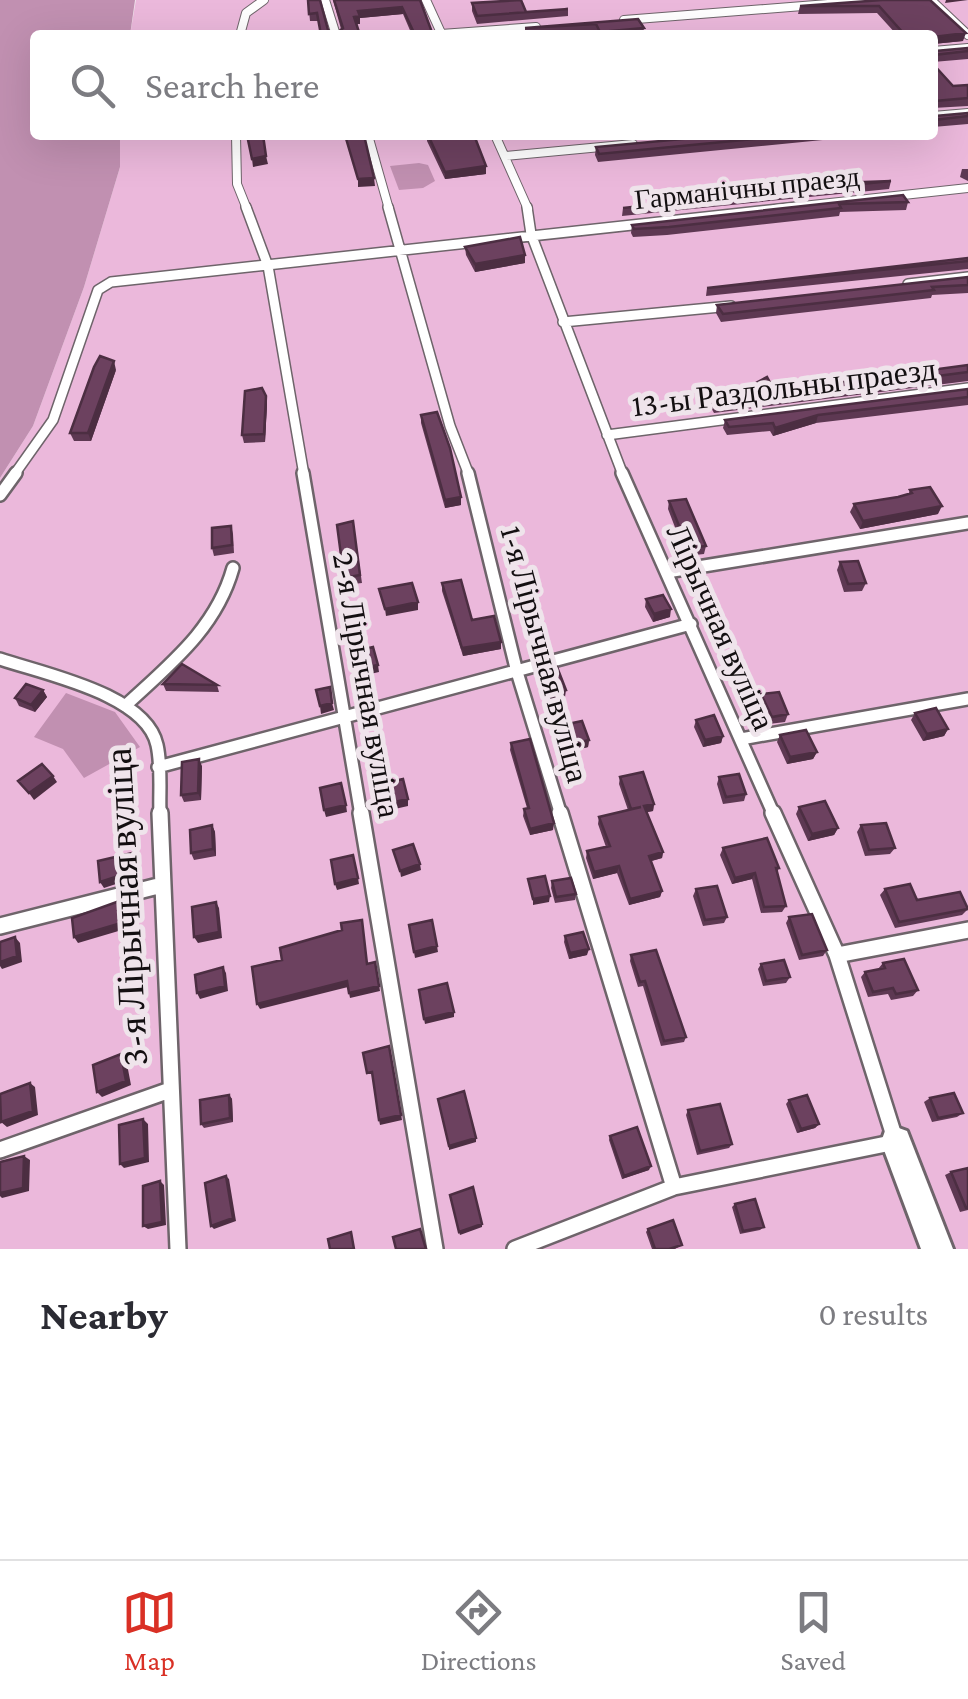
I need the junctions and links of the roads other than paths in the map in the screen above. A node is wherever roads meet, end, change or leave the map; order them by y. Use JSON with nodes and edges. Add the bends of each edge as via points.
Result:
{"nodes":[{"id":1,"x":264,"y":0,"type":"edge"},
{"id":2,"x":325,"y":0,"type":"edge"},
{"id":3,"x":426,"y":0,"type":"edge"},
{"id":4,"x":879,"y":0,"type":"edge"},
{"id":5,"x":931,"y":0,"type":"edge"},
{"id":6,"x":620,"y":20,"type":"edge"},
{"id":7,"x":541,"y":26,"type":"edge"},
{"id":8,"x":240,"y":30,"type":"edge"},
{"id":9,"x":334,"y":30,"type":"edge"},
{"id":10,"x":440,"y":30,"type":"edge"},
{"id":11,"x":497,"y":30,"type":"edge"},
{"id":12,"x":968,"y":35,"type":"edge"},
{"id":13,"x":968,"y":48,"type":"edge"},
{"id":14,"x":938,"y":51,"type":"edge"},
{"id":15,"x":968,"y":113,"type":"edge"},
{"id":16,"x":938,"y":116,"type":"edge"},
{"id":17,"x":236,"y":140,"type":"edge"},
{"id":18,"x":369,"y":140,"type":"edge"},
{"id":19,"x":497,"y":140,"type":"edge"},
{"id":20,"x":654,"y":142,"type":"edge"},
{"id":21,"x":506,"y":156,"type":"junction"},
{"id":22,"x":968,"y":188,"type":"edge"},
{"id":23,"x":531,"y":234,"type":"junction"},
{"id":24,"x":399,"y":249,"type":"junction"},
{"id":25,"x":268,"y":266,"type":"junction"},
{"id":26,"x":968,"y":277,"type":"edge"},
{"id":27,"x":892,"y":286,"type":"edge"},
{"id":28,"x":741,"y":305,"type":"edge"},
{"id":29,"x":563,"y":322,"type":"junction"},
{"id":30,"x":968,"y":388,"type":"edge"},
{"id":31,"x":607,"y":434,"type":"junction"},
{"id":32,"x":0,"y":495,"type":"edge"},
{"id":33,"x":968,"y":523,"type":"edge"},
{"id":34,"x":233,"y":568,"type":"dead end"},
{"id":35,"x":668,"y":572,"type":"junction"},
{"id":36,"x":691,"y":624,"type":"junction"},
{"id":37,"x":0,"y":658,"type":"edge"},
{"id":38,"x":517,"y":672,"type":"junction"},
{"id":39,"x":968,"y":699,"type":"edge"},
{"id":40,"x":125,"y":706,"type":"junction"},
{"id":41,"x":345,"y":716,"type":"junction"},
{"id":42,"x":741,"y":739,"type":"junction"},
{"id":43,"x":158,"y":767,"type":"junction"},
{"id":44,"x":162,"y":886,"type":"junction"},
{"id":45,"x":0,"y":926,"type":"edge"},
{"id":46,"x":968,"y":930,"type":"edge"},
{"id":47,"x":837,"y":955,"type":"junction"},
{"id":48,"x":170,"y":1090,"type":"junction"},
{"id":49,"x":896,"y":1142,"type":"junction"},
{"id":50,"x":0,"y":1150,"type":"edge"},
{"id":51,"x":674,"y":1187,"type":"junction"},
{"id":52,"x":178,"y":1249,"type":"edge"},
{"id":53,"x":434,"y":1249,"type":"edge"},
{"id":54,"x":515,"y":1249,"type":"edge"},
{"id":55,"x":936,"y":1249,"type":"edge"}],
"edges":[{"from":1,"to":8,"type":"lane","via":[[249,7]]},
{"from":2,"to":9,"type":"lane"},
{"from":3,"to":10,"type":"lane"},
{"from":4,"to":6,"type":"lane"},
{"from":5,"to":12,"type":"lane"},
{"from":7,"to":11,"type":"lane"},
{"from":13,"to":14,"type":"lane"},
{"from":15,"to":16,"type":"lane"},
{"from":17,"to":25,"type":"lane","name":"2-я Лірычная вуліца","via":[[237,184]]},
{"from":18,"to":24,"type":"lane","name":"1-я Лірычная вуліца"},
{"from":19,"to":21,"type":"lane","name":"Лірычная вуліца"},
{"from":20,"to":21,"type":"lane"},
{"from":21,"to":23,"type":"lane","name":"Лірычная вуліца","via":[[527,205]]},
{"from":22,"to":23,"type":"lane","name":"Гарманічны праезд"},
{"from":23,"to":24,"type":"lane","name":"Гарманічны праезд"},
{"from":23,"to":29,"type":"lane","name":"Лірычная вуліца"},
{"from":24,"to":25,"type":"lane","name":"Гарманічны праезд"},
{"from":24,"to":38,"type":"lane","name":"1-я Лірычная вуліца","via":[[472,484]]},
{"from":25,"to":32,"type":"lane","name":"Гарманічны праезд","via":[[112,282],[98,290],[52,420]]},
{"from":25,"to":41,"type":"lane","name":"2-я Лірычная вуліца"},
{"from":26,"to":27,"type":"lane"},
{"from":28,"to":29,"type":"lane"},
{"from":29,"to":31,"type":"lane","name":"Лірычная вуліца"},
{"from":30,"to":31,"type":"lane","name":"13-ы Раздольны праезд"},
{"from":31,"to":35,"type":"lane","name":"Лірычная вуліца"},
{"from":33,"to":35,"type":"lane"},
{"from":34,"to":40,"type":"lane","via":[[211,622]]},
{"from":35,"to":36,"type":"lane","name":"Лірычная вуліца"},
{"from":36,"to":38,"type":"lane"},
{"from":36,"to":42,"type":"lane","name":"Лірычная вуліца"},
{"from":37,"to":40,"type":"lane","name":"3-я Лірычная вуліца"},
{"from":38,"to":41,"type":"lane"},
{"from":38,"to":51,"type":"lane","name":"1-я Лірычная вуліца"},
{"from":39,"to":42,"type":"lane"},
{"from":40,"to":43,"type":"lane","name":"3-я Лірычная вуліца","via":[[139,714],[157,743]]},
{"from":41,"to":43,"type":"lane"},
{"from":41,"to":53,"type":"lane","name":"2-я Лірычная вуліца"},
{"from":42,"to":47,"type":"lane","name":"Лірычная вуліца"},
{"from":43,"to":44,"type":"lane","name":"3-я Лірычная вуліца"},
{"from":44,"to":45,"type":"lane"},
{"from":44,"to":48,"type":"lane","name":"3-я Лірычная вуліца"},
{"from":46,"to":47,"type":"lane"},
{"from":47,"to":49,"type":"lane","name":"Лірычная вуліца"},
{"from":48,"to":50,"type":"lane"},
{"from":48,"to":52,"type":"lane","name":"3-я Лірычная вуліца"},
{"from":49,"to":51,"type":"lane"},
{"from":49,"to":55,"type":"street"},
{"from":51,"to":54,"type":"lane"}]}
